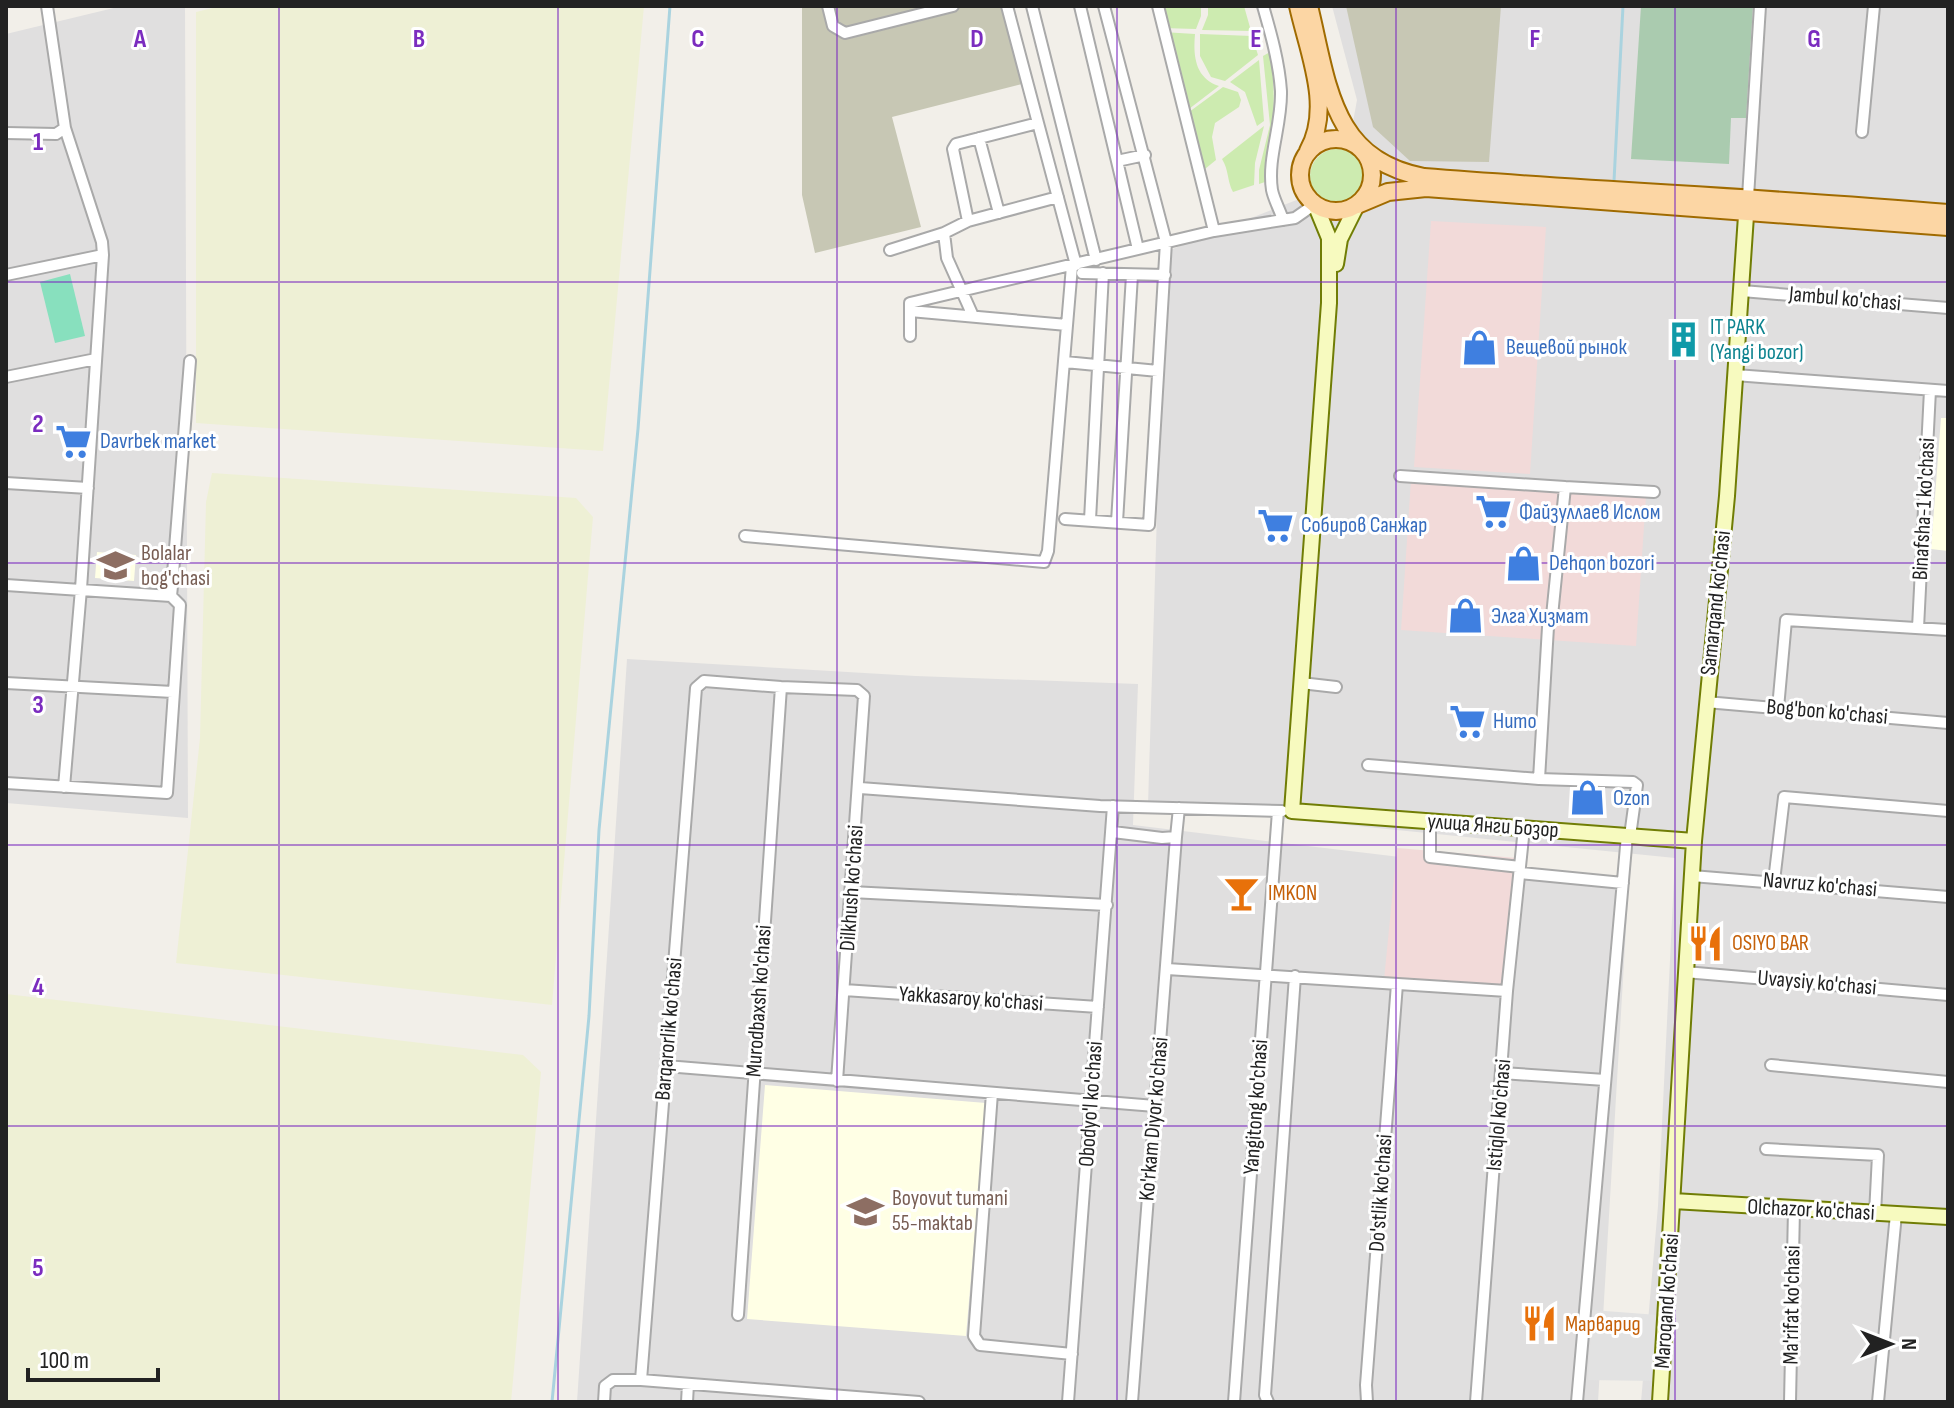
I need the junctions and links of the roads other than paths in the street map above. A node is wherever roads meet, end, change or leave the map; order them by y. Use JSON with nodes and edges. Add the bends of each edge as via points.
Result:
{"nodes":[{"id":1,"x":47,"y":6,"type":"edge"},
{"id":2,"x":828,"y":6,"type":"edge"},
{"id":3,"x":1007,"y":6,"type":"edge"},
{"id":4,"x":1032,"y":6,"type":"edge"},
{"id":5,"x":1080,"y":6,"type":"edge"},
{"id":6,"x":1104,"y":6,"type":"edge"},
{"id":7,"x":1158,"y":6,"type":"edge"},
{"id":8,"x":1263,"y":6,"type":"edge"},
{"id":9,"x":1298,"y":6,"type":"edge"},
{"id":10,"x":1309,"y":6,"type":"edge"},
{"id":11,"x":1760,"y":6,"type":"edge"},
{"id":12,"x":1874,"y":6,"type":"edge"},
{"id":13,"x":949,"y":7,"type":"edge"},
{"id":14,"x":1038,"y":123,"type":"junction"},
{"id":15,"x":65,"y":128,"type":"junction"},
{"id":16,"x":1862,"y":132,"type":"dead end"},
{"id":17,"x":6,"y":133,"type":"edge"},
{"id":18,"x":979,"y":138,"type":"junction"},
{"id":19,"x":1359,"y":147,"type":"junction"},
{"id":20,"x":1308,"y":152,"type":"junction"},
{"id":21,"x":1145,"y":155,"type":"junction"},
{"id":22,"x":1117,"y":161,"type":"junction"},
{"id":23,"x":1593,"y":196,"type":"junction"},
{"id":24,"x":1058,"y":197,"type":"junction"},
{"id":25,"x":1315,"y":204,"type":"junction"},
{"id":26,"x":1747,"y":204,"type":"junction"},
{"id":27,"x":1357,"y":205,"type":"junction"},
{"id":28,"x":999,"y":213,"type":"junction"},
{"id":29,"x":1948,"y":213,"type":"edge"},
{"id":30,"x":1283,"y":220,"type":"junction"},
{"id":31,"x":968,"y":221,"type":"junction"},
{"id":32,"x":1948,"y":227,"type":"edge"},
{"id":33,"x":1214,"y":231,"type":"junction"},
{"id":34,"x":944,"y":233,"type":"junction"},
{"id":35,"x":1166,"y":242,"type":"junction"},
{"id":36,"x":1138,"y":249,"type":"junction"},
{"id":37,"x":890,"y":250,"type":"dead end"},
{"id":38,"x":103,"y":255,"type":"junction"},
{"id":39,"x":1096,"y":260,"type":"junction"},
{"id":40,"x":1077,"y":268,"type":"junction"},
{"id":41,"x":1103,"y":273,"type":"junction"},
{"id":42,"x":6,"y":275,"type":"edge"},
{"id":43,"x":1132,"y":275,"type":"junction"},
{"id":44,"x":1165,"y":275,"type":"junction"},
{"id":45,"x":960,"y":291,"type":"junction"},
{"id":46,"x":1742,"y":291,"type":"junction"},
{"id":47,"x":1329,"y":303,"type":"junction"},
{"id":48,"x":1948,"y":308,"type":"edge"},
{"id":49,"x":910,"y":311,"type":"junction"},
{"id":50,"x":973,"y":316,"type":"junction"},
{"id":51,"x":1067,"y":325,"type":"junction"},
{"id":52,"x":910,"y":336,"type":"dead end"},
{"id":53,"x":96,"y":359,"type":"junction"},
{"id":54,"x":190,"y":361,"type":"dead end"},
{"id":55,"x":1065,"y":362,"type":"junction"},
{"id":56,"x":1098,"y":365,"type":"junction"},
{"id":57,"x":1126,"y":367,"type":"junction"},
{"id":58,"x":1158,"y":371,"type":"junction"},
{"id":59,"x":1735,"y":375,"type":"junction"},
{"id":60,"x":6,"y":377,"type":"edge"},
{"id":61,"x":1930,"y":390,"type":"junction"},
{"id":62,"x":1948,"y":391,"type":"edge"},
{"id":63,"x":1400,"y":476,"type":"dead end"},
{"id":64,"x":6,"y":483,"type":"edge"},
{"id":65,"x":1565,"y":487,"type":"junction"},
{"id":66,"x":88,"y":488,"type":"junction"},
{"id":67,"x":1654,"y":492,"type":"dead end"},
{"id":68,"x":1065,"y":519,"type":"dead end"},
{"id":69,"x":1090,"y":520,"type":"junction"},
{"id":70,"x":1117,"y":522,"type":"junction"},
{"id":71,"x":745,"y":536,"type":"dead end"},
{"id":72,"x":6,"y":585,"type":"edge"},
{"id":73,"x":81,"y":589,"type":"junction"},
{"id":74,"x":171,"y":596,"type":"junction"},
{"id":75,"x":1918,"y":628,"type":"junction"},
{"id":76,"x":1948,"y":630,"type":"edge"},
{"id":77,"x":6,"y":683,"type":"edge"},
{"id":78,"x":1301,"y":683,"type":"junction"},
{"id":79,"x":781,"y":687,"type":"junction"},
{"id":80,"x":1336,"y":687,"type":"dead end"},
{"id":81,"x":73,"y":688,"type":"junction"},
{"id":82,"x":173,"y":692,"type":"junction"},
{"id":83,"x":1706,"y":702,"type":"junction"},
{"id":84,"x":1778,"y":708,"type":"junction"},
{"id":85,"x":1948,"y":723,"type":"edge"},
{"id":86,"x":1368,"y":765,"type":"dead end"},
{"id":87,"x":1539,"y":779,"type":"junction"},
{"id":88,"x":6,"y":783,"type":"edge"},
{"id":89,"x":64,"y":787,"type":"junction"},
{"id":90,"x":860,"y":788,"type":"junction"},
{"id":91,"x":1113,"y":806,"type":"junction"},
{"id":92,"x":1179,"y":808,"type":"junction"},
{"id":93,"x":1285,"y":811,"type":"junction"},
{"id":94,"x":1948,"y":811,"type":"edge"},
{"id":95,"x":1430,"y":821,"type":"junction"},
{"id":96,"x":1524,"y":828,"type":"junction"},
{"id":97,"x":1113,"y":832,"type":"junction"},
{"id":98,"x":1629,"y":836,"type":"junction"},
{"id":99,"x":1176,"y":837,"type":"junction"},
{"id":100,"x":1694,"y":841,"type":"junction"},
{"id":101,"x":1520,"y":870,"type":"junction"},
{"id":102,"x":1692,"y":876,"type":"junction"},
{"id":103,"x":1774,"y":881,"type":"junction"},
{"id":104,"x":1623,"y":883,"type":"junction"},
{"id":105,"x":851,"y":892,"type":"junction"},
{"id":106,"x":1948,"y":897,"type":"edge"},
{"id":107,"x":1107,"y":905,"type":"junction"},
{"id":108,"x":1167,"y":969,"type":"junction"},
{"id":109,"x":1685,"y":972,"type":"junction"},
{"id":110,"x":1267,"y":974,"type":"junction"},
{"id":111,"x":1295,"y":976,"type":"junction"},
{"id":112,"x":1397,"y":984,"type":"junction"},
{"id":113,"x":844,"y":990,"type":"junction"},
{"id":114,"x":1507,"y":991,"type":"junction"},
{"id":115,"x":1948,"y":995,"type":"edge"},
{"id":116,"x":1098,"y":1007,"type":"junction"},
{"id":117,"x":1771,"y":1065,"type":"dead end"},
{"id":118,"x":666,"y":1066,"type":"junction"},
{"id":119,"x":754,"y":1073,"type":"junction"},
{"id":120,"x":1502,"y":1073,"type":"junction"},
{"id":121,"x":1605,"y":1080,"type":"junction"},
{"id":122,"x":837,"y":1081,"type":"junction"},
{"id":123,"x":1948,"y":1082,"type":"edge"},
{"id":124,"x":992,"y":1093,"type":"junction"},
{"id":125,"x":1091,"y":1101,"type":"junction"},
{"id":126,"x":1155,"y":1106,"type":"junction"},
{"id":127,"x":1766,"y":1149,"type":"dead end"},
{"id":128,"x":1673,"y":1201,"type":"junction"},
{"id":129,"x":1794,"y":1209,"type":"junction"},
{"id":130,"x":1875,"y":1214,"type":"junction"},
{"id":131,"x":1896,"y":1214,"type":"junction"},
{"id":132,"x":1948,"y":1217,"type":"edge"},
{"id":133,"x":738,"y":1315,"type":"dead end"},
{"id":134,"x":1072,"y":1354,"type":"junction"},
{"id":135,"x":641,"y":1380,"type":"junction"},
{"id":136,"x":688,"y":1384,"type":"junction"},
{"id":137,"x":776,"y":1397,"type":"edge"},
{"id":138,"x":870,"y":1401,"type":"edge"},
{"id":139,"x":604,"y":1402,"type":"edge"},
{"id":140,"x":687,"y":1402,"type":"edge"},
{"id":141,"x":919,"y":1402,"type":"edge"},
{"id":142,"x":1068,"y":1402,"type":"edge"},
{"id":143,"x":1132,"y":1402,"type":"edge"},
{"id":144,"x":1234,"y":1402,"type":"edge"},
{"id":145,"x":1268,"y":1402,"type":"edge"},
{"id":146,"x":1367,"y":1402,"type":"edge"},
{"id":147,"x":1476,"y":1402,"type":"edge"},
{"id":148,"x":1577,"y":1402,"type":"edge"},
{"id":149,"x":1660,"y":1402,"type":"edge"},
{"id":150,"x":1790,"y":1402,"type":"edge"},
{"id":151,"x":1878,"y":1402,"type":"edge"}],
"edges":[{"from":1,"to":15,"type":"street"},
{"from":2,"to":13,"type":"street","via":[[833,26],[845,33]]},
{"from":3,"to":14,"type":"street"},
{"from":4,"to":39,"type":"street"},
{"from":5,"to":22,"type":"street"},
{"from":6,"to":21,"type":"street"},
{"from":7,"to":33,"type":"street"},
{"from":8,"to":30,"type":"street","via":[[1281,92],[1272,192]]},
{"from":9,"to":20,"type":"main road","via":[[1321,105]]},
{"from":10,"to":19,"type":"main road","via":[[1334,106]]},
{"from":11,"to":26,"type":"street","name":"Samarqand ko'chasi"},
{"from":12,"to":16,"type":"street"},
{"from":14,"to":18,"type":"street"},
{"from":14,"to":24,"type":"street"},
{"from":15,"to":17,"type":"street","via":[[56,134]]},
{"from":15,"to":38,"type":"street"},
{"from":18,"to":28,"type":"street"},
{"from":18,"to":31,"type":"street","via":[[953,149]]},
{"from":19,"to":20,"type":"main road","via":[[1333,138]]},
{"from":19,"to":23,"type":"main road","via":[[1387,166],[1424,177]]},
{"from":19,"to":27,"type":"main road","via":[[1368,157],[1372,177]]},
{"from":20,"to":25,"type":"main road","via":[[1301,183]]},
{"from":21,"to":22,"type":"street"},
{"from":21,"to":35,"type":"street"},
{"from":22,"to":36,"type":"street"},
{"from":23,"to":26,"type":"main road"},
{"from":23,"to":27,"type":"main road","via":[[1413,188]]},
{"from":24,"to":28,"type":"street"},
{"from":24,"to":40,"type":"street"},
{"from":25,"to":27,"type":"main road","via":[[1332,211]]},
{"from":25,"to":30,"type":"street"},
{"from":25,"to":47,"type":"street","via":[[1329,238]]},
{"from":26,"to":29,"type":"main road"},
{"from":26,"to":32,"type":"main road"},
{"from":26,"to":46,"type":"street","name":"Samarqand ko'chasi"},
{"from":27,"to":47,"type":"street","via":[[1340,239]]},
{"from":28,"to":31,"type":"street"},
{"from":30,"to":33,"type":"street"},
{"from":31,"to":34,"type":"street"},
{"from":33,"to":35,"type":"street"},
{"from":34,"to":37,"type":"street"},
{"from":34,"to":45,"type":"street"},
{"from":35,"to":36,"type":"street"},
{"from":35,"to":44,"type":"street"},
{"from":36,"to":39,"type":"street"},
{"from":38,"to":42,"type":"street"},
{"from":38,"to":53,"type":"street"},
{"from":39,"to":40,"type":"street"},
{"from":40,"to":41,"type":"street"},
{"from":40,"to":45,"type":"street"},
{"from":40,"to":51,"type":"street"},
{"from":41,"to":43,"type":"street"},
{"from":41,"to":56,"type":"street"},
{"from":43,"to":44,"type":"street"},
{"from":43,"to":57,"type":"street"},
{"from":44,"to":58,"type":"street"},
{"from":45,"to":49,"type":"street","via":[[910,303]]},
{"from":45,"to":50,"type":"street"},
{"from":46,"to":48,"type":"street","name":"Jambul ko'chasi"},
{"from":46,"to":59,"type":"street","name":"Samarqand ko'chasi"},
{"from":47,"to":78,"type":"street"},
{"from":49,"to":50,"type":"street"},
{"from":49,"to":52,"type":"street"},
{"from":50,"to":51,"type":"street"},
{"from":51,"to":55,"type":"street"},
{"from":53,"to":60,"type":"street"},
{"from":53,"to":66,"type":"street"},
{"from":54,"to":74,"type":"street"},
{"from":55,"to":56,"type":"street"},
{"from":55,"to":71,"type":"street","via":[[1044,562]]},
{"from":56,"to":57,"type":"street"},
{"from":56,"to":69,"type":"street"},
{"from":57,"to":58,"type":"street"},
{"from":57,"to":70,"type":"street"},
{"from":58,"to":70,"type":"street","via":[[1149,525]]},
{"from":59,"to":61,"type":"street"},
{"from":59,"to":83,"type":"street","name":"Samarqand ko'chasi"},
{"from":61,"to":62,"type":"street"},
{"from":61,"to":75,"type":"street","name":"Binafsha-1 ko'chasi"},
{"from":63,"to":65,"type":"street"},
{"from":64,"to":66,"type":"street"},
{"from":65,"to":67,"type":"street"},
{"from":65,"to":87,"type":"street","via":[[1548,627]]},
{"from":66,"to":73,"type":"street"},
{"from":68,"to":69,"type":"street"},
{"from":69,"to":70,"type":"street"},
{"from":72,"to":73,"type":"street"},
{"from":73,"to":74,"type":"street"},
{"from":73,"to":81,"type":"street"},
{"from":74,"to":82,"type":"street","via":[[180,605]]},
{"from":75,"to":76,"type":"street"},
{"from":75,"to":84,"type":"street","via":[[1786,620]]},
{"from":77,"to":81,"type":"street"},
{"from":78,"to":80,"type":"street"},
{"from":78,"to":93,"type":"street"},
{"from":79,"to":90,"type":"street","name":"Dilkhush ko'chasi","via":[[857,690],[864,696]]},
{"from":79,"to":118,"type":"street","name":"Barqarorlik ko'chasi","via":[[704,681],[696,688]]},
{"from":79,"to":119,"type":"street","name":"Murodbaxsh ko'chasi"},
{"from":81,"to":82,"type":"street"},
{"from":81,"to":89,"type":"street"},
{"from":82,"to":89,"type":"street","via":[[167,793]]},
{"from":83,"to":84,"type":"street","name":"Bog'bon ko'chasi"},
{"from":83,"to":100,"type":"street","name":"Samarqand ko'chasi"},
{"from":84,"to":85,"type":"street","name":"Bog'bon ko'chasi"},
{"from":86,"to":87,"type":"street"},
{"from":87,"to":98,"type":"street","via":[[1633,782],[1637,785]]},
{"from":88,"to":89,"type":"street"},
{"from":90,"to":91,"type":"street"},
{"from":90,"to":105,"type":"street","name":"Dilkhush ko'chasi"},
{"from":91,"to":92,"type":"street"},
{"from":91,"to":97,"type":"street","name":"Obodyo'l ko'chasi"},
{"from":92,"to":93,"type":"street"},
{"from":92,"to":99,"type":"street","name":"Ko'rkam Diyor ko'chasi"},
{"from":93,"to":95,"type":"street","name":"улица Янги Бозор"},
{"from":93,"to":110,"type":"street","name":"Yangitong ko'chasi"},
{"from":94,"to":103,"type":"street","via":[[1784,797]]},
{"from":95,"to":96,"type":"street","name":"улица Янги Бозор"},
{"from":95,"to":101,"type":"street","via":[[1430,857]]},
{"from":96,"to":98,"type":"street","name":"улица Янги Бозор"},
{"from":96,"to":101,"type":"street","name":"Istiqlol ko'chasi"},
{"from":97,"to":99,"type":"street"},
{"from":97,"to":107,"type":"street","name":"Obodyo'l ko'chasi"},
{"from":98,"to":100,"type":"street","name":"улица Янги Бозор"},
{"from":98,"to":104,"type":"street"},
{"from":99,"to":108,"type":"street","name":"Ko'rkam Diyor ko'chasi"},
{"from":100,"to":102,"type":"street","name":"Samarqand ko'chasi"},
{"from":101,"to":104,"type":"street"},
{"from":101,"to":114,"type":"street","name":"Istiqlol ko'chasi"},
{"from":102,"to":103,"type":"street","name":"Navruz ko'chasi"},
{"from":102,"to":109,"type":"street","name":"Samarqand ko'chasi"},
{"from":103,"to":106,"type":"street","name":"Navruz ko'chasi"},
{"from":104,"to":121,"type":"street"},
{"from":105,"to":107,"type":"street"},
{"from":105,"to":113,"type":"street","name":"Dilkhush ko'chasi"},
{"from":107,"to":116,"type":"street","name":"Obodyo'l ko'chasi"},
{"from":108,"to":110,"type":"street"},
{"from":108,"to":126,"type":"street","name":"Ko'rkam Diyor ko'chasi"},
{"from":109,"to":115,"type":"street","name":"Uvaysiy ko'chasi"},
{"from":109,"to":128,"type":"street","name":"Samarqand ko'chasi"},
{"from":110,"to":111,"type":"street"},
{"from":110,"to":144,"type":"street","name":"Yangitong ko'chasi"},
{"from":111,"to":112,"type":"street"},
{"from":111,"to":145,"type":"street","name":"Yangitong ko'chasi"},
{"from":112,"to":114,"type":"street"},
{"from":112,"to":146,"type":"street","name":"Do'stlik ko'chasi"},
{"from":113,"to":116,"type":"street","name":"Yakkasaroy ko'chasi"},
{"from":113,"to":122,"type":"street","name":"Dilkhush ko'chasi"},
{"from":114,"to":120,"type":"street","name":"Istiqlol ko'chasi"},
{"from":116,"to":125,"type":"street","name":"Obodyo'l ko'chasi"},
{"from":117,"to":123,"type":"street"},
{"from":118,"to":119,"type":"street"},
{"from":118,"to":135,"type":"street","name":"Barqarorlik ko'chasi"},
{"from":119,"to":122,"type":"street"},
{"from":119,"to":133,"type":"street","name":"Murodbaxsh ko'chasi"},
{"from":120,"to":121,"type":"street"},
{"from":120,"to":147,"type":"street","name":"Istiqlol ko'chasi"},
{"from":121,"to":148,"type":"street"},
{"from":122,"to":124,"type":"street"},
{"from":124,"to":125,"type":"street"},
{"from":124,"to":134,"type":"street","via":[[974,1336],[980,1345]]},
{"from":125,"to":126,"type":"street"},
{"from":125,"to":134,"type":"street","name":"Obodyo'l ko'chasi"},
{"from":126,"to":143,"type":"street","name":"Ko'rkam Diyor ko'chasi"},
{"from":127,"to":130,"type":"street","via":[[1878,1155]]},
{"from":128,"to":129,"type":"street","name":"Olchazor ko'chasi"},
{"from":128,"to":149,"type":"street","name":"Maroqand ko'chasi"},
{"from":129,"to":130,"type":"street","name":"Olchazor ko'chasi"},
{"from":129,"to":150,"type":"street","name":"Ma'rifat ko'chasi"},
{"from":130,"to":131,"type":"street","name":"Olchazor ko'chasi"},
{"from":131,"to":132,"type":"street","name":"Olchazor ko'chasi"},
{"from":131,"to":151,"type":"street"},
{"from":134,"to":142,"type":"street","name":"Obodyo'l ko'chasi"},
{"from":135,"to":136,"type":"street"},
{"from":135,"to":139,"type":"street","via":[[613,1380],[605,1386]]},
{"from":136,"to":137,"type":"street"},
{"from":136,"to":140,"type":"street"},
{"from":137,"to":138,"type":"street"},
{"from":138,"to":141,"type":"street"}]}
